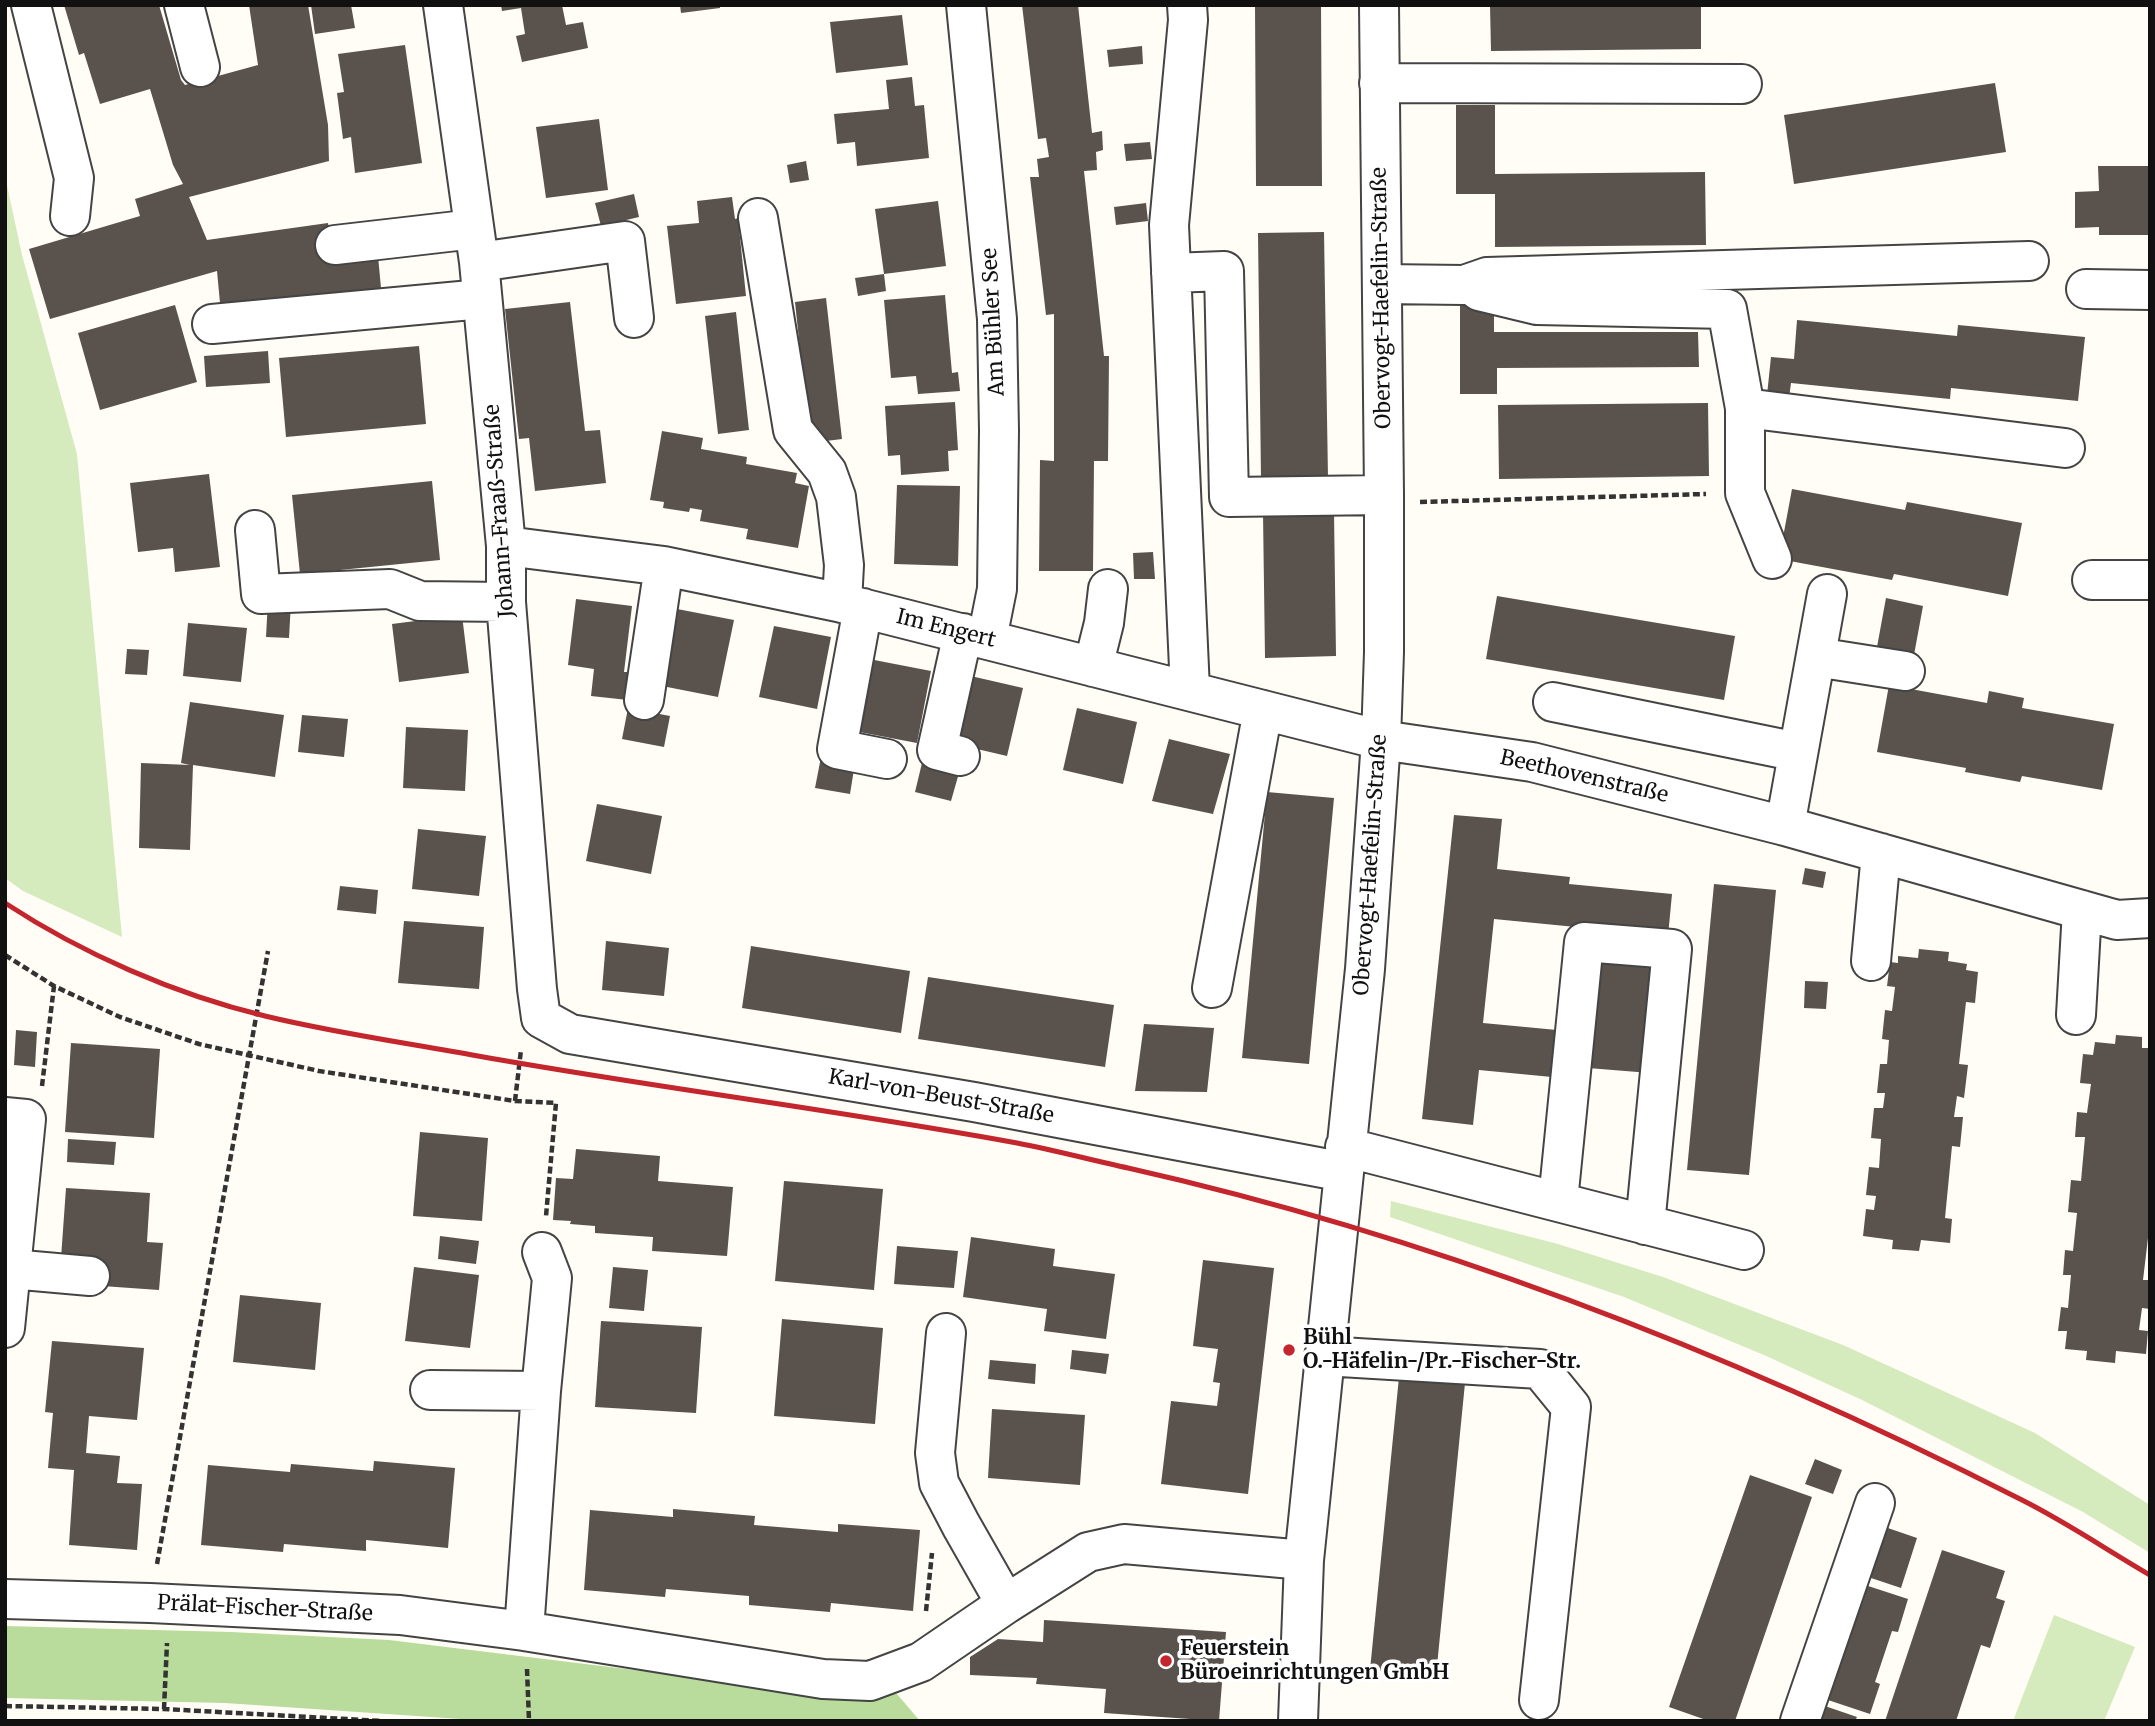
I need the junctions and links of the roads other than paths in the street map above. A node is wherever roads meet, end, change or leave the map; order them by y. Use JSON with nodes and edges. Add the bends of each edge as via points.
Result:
{"nodes":[{"id":1,"x":31,"y":5,"type":"edge"},
{"id":2,"x":184,"y":5,"type":"edge"},
{"id":3,"x":443,"y":5,"type":"edge"},
{"id":4,"x":966,"y":5,"type":"edge"},
{"id":5,"x":1188,"y":5,"type":"edge"},
{"id":6,"x":1379,"y":5,"type":"edge"},
{"id":7,"x":200,"y":67,"type":"dead end"},
{"id":8,"x":1380,"y":83,"type":"junction"},
{"id":9,"x":1742,"y":84,"type":"dead end"},
{"id":10,"x":70,"y":216,"type":"dead end"},
{"id":11,"x":758,"y":218,"type":"dead end"},
{"id":12,"x":335,"y":246,"type":"dead end"},
{"id":13,"x":2029,"y":261,"type":"dead end"},
{"id":14,"x":478,"y":264,"type":"junction"},
{"id":15,"x":1171,"y":273,"type":"junction"},
{"id":16,"x":1382,"y":284,"type":"junction"},
{"id":17,"x":1464,"y":285,"type":"junction"},
{"id":18,"x":2086,"y":289,"type":"dead end"},
{"id":19,"x":2150,"y":290,"type":"edge"},
{"id":20,"x":634,"y":318,"type":"dead end"},
{"id":21,"x":212,"y":324,"type":"dead end"},
{"id":22,"x":1745,"y":408,"type":"junction"},
{"id":23,"x":2065,"y":448,"type":"dead end"},
{"id":24,"x":1384,"y":499,"type":"junction"},
{"id":25,"x":256,"y":530,"type":"dead end"},
{"id":26,"x":506,"y":546,"type":"junction"},
{"id":27,"x":1772,"y":559,"type":"dead end"},
{"id":28,"x":664,"y":566,"type":"junction"},
{"id":29,"x":2092,"y":580,"type":"dead end"},
{"id":30,"x":2150,"y":580,"type":"edge"},
{"id":31,"x":1108,"y":589,"type":"dead end"},
{"id":32,"x":1826,"y":594,"type":"dead end"},
{"id":33,"x":506,"y":602,"type":"junction"},
{"id":34,"x":853,"y":605,"type":"junction"},
{"id":35,"x":975,"y":636,"type":"junction"},
{"id":36,"x":1816,"y":657,"type":"junction"},
{"id":37,"x":1093,"y":667,"type":"junction"},
{"id":38,"x":1905,"y":671,"type":"dead end"},
{"id":39,"x":1190,"y":690,"type":"junction"},
{"id":40,"x":643,"y":700,"type":"dead end"},
{"id":41,"x":1553,"y":702,"type":"dead end"},
{"id":42,"x":1263,"y":710,"type":"junction"},
{"id":43,"x":1381,"y":740,"type":"junction"},
{"id":44,"x":1798,"y":752,"type":"junction"},
{"id":45,"x":960,"y":756,"type":"dead end"},
{"id":46,"x":887,"y":759,"type":"dead end"},
{"id":47,"x":1785,"y":825,"type":"junction"},
{"id":48,"x":1881,"y":853,"type":"junction"},
{"id":49,"x":2082,"y":910,"type":"junction"},
{"id":50,"x":2150,"y":918,"type":"edge"},
{"id":51,"x":1871,"y":961,"type":"dead end"},
{"id":52,"x":1212,"y":988,"type":"dead end"},
{"id":53,"x":2076,"y":1015,"type":"dead end"},
{"id":54,"x":541,"y":1018,"type":"joint"},
{"id":55,"x":16,"y":1118,"type":"edge"},
{"id":56,"x":1345,"y":1160,"type":"junction"},
{"id":57,"x":1558,"y":1201,"type":"junction"},
{"id":58,"x":1645,"y":1224,"type":"junction"},
{"id":59,"x":1744,"y":1250,"type":"dead end"},
{"id":60,"x":542,"y":1252,"type":"road end"},
{"id":61,"x":11,"y":1269,"type":"junction"},
{"id":62,"x":90,"y":1276,"type":"dead end"},
{"id":63,"x":5,"y":1328,"type":"edge"},
{"id":64,"x":946,"y":1334,"type":"dead end"},
{"id":65,"x":1324,"y":1356,"type":"junction"},
{"id":66,"x":430,"y":1390,"type":"dead end"},
{"id":67,"x":541,"y":1391,"type":"junction"},
{"id":68,"x":1875,"y":1503,"type":"dead end"},
{"id":69,"x":1304,"y":1560,"type":"junction"},
{"id":70,"x":5,"y":1599,"type":"edge"},
{"id":71,"x":1006,"y":1604,"type":"junction"},
{"id":72,"x":524,"y":1631,"type":"junction"},
{"id":73,"x":1539,"y":1700,"type":"dead end"},
{"id":74,"x":1298,"y":1721,"type":"edge"},
{"id":75,"x":1800,"y":1721,"type":"edge"}],
"edges":[{"from":1,"to":10,"type":"street","via":[[74,178]]},
{"from":2,"to":7,"type":"street"},
{"from":3,"to":14,"type":"street","name":"Johann-Fraaß-Straße"},
{"from":4,"to":35,"type":"street","name":"Am Bühler See","via":[[997,319],[999,431],[997,589]]},
{"from":5,"to":15,"type":"street","via":[[1169,225]]},
{"from":6,"to":8,"type":"street","name":"Obervogt-Haefelin-Straße"},
{"from":8,"to":9,"type":"street"},
{"from":8,"to":16,"type":"street","name":"Obervogt-Haefelin-Straße"},
{"from":11,"to":34,"type":"street","via":[[793,430],[827,472],[836,497]]},
{"from":12,"to":14,"type":"street"},
{"from":13,"to":17,"type":"street","via":[[1487,277]]},
{"from":14,"to":20,"type":"street","via":[[625,241]]},
{"from":14,"to":21,"type":"street"},
{"from":14,"to":26,"type":"street","name":"Johann-Fraaß-Straße"},
{"from":15,"to":24,"type":"street","via":[[1223,255],[1229,497]]},
{"from":15,"to":39,"type":"street"},
{"from":16,"to":17,"type":"street"},
{"from":16,"to":24,"type":"street","name":"Obervogt-Haefelin-Straße"},
{"from":17,"to":22,"type":"street","via":[[1537,305],[1727,309]]},
{"from":18,"to":19,"type":"street"},
{"from":22,"to":23,"type":"street"},
{"from":22,"to":27,"type":"street","via":[[1745,493]]},
{"from":24,"to":43,"type":"street","name":"Obervogt-Haefelin-Straße"},
{"from":25,"to":33,"type":"street","via":[[261,594],[390,589],[420,601]]},
{"from":26,"to":28,"type":"street","name":"Im Engert"},
{"from":26,"to":33,"type":"street","name":"Johann-Fraaß-Straße"},
{"from":28,"to":34,"type":"street","name":"Im Engert"},
{"from":28,"to":40,"type":"street"},
{"from":29,"to":30,"type":"street"},
{"from":31,"to":37,"type":"street"},
{"from":32,"to":36,"type":"street"},
{"from":33,"to":54,"type":"street","name":"Johann-Fraaß-Straße"},
{"from":34,"to":35,"type":"street","name":"Im Engert"},
{"from":34,"to":46,"type":"street","via":[[837,748]]},
{"from":35,"to":37,"type":"street","name":"Im Engert"},
{"from":35,"to":45,"type":"street","name":"Am Bühler See","via":[[937,750]]},
{"from":36,"to":38,"type":"street"},
{"from":36,"to":44,"type":"street"},
{"from":37,"to":39,"type":"street","name":"Im Engert"},
{"from":39,"to":42,"type":"street","name":"Im Engert"},
{"from":41,"to":44,"type":"street"},
{"from":42,"to":43,"type":"street","name":"Im Engert"},
{"from":42,"to":52,"type":"street"},
{"from":43,"to":47,"type":"street","name":"Beethovenstraße","via":[[1532,762]]},
{"from":43,"to":56,"type":"street","name":"Obervogt-Haefelin-Straße","via":[[1365,969]]},
{"from":44,"to":47,"type":"street"},
{"from":47,"to":48,"type":"street","name":"Beethovenstraße"},
{"from":48,"to":49,"type":"street","name":"Beethovenstraße"},
{"from":48,"to":51,"type":"street"},
{"from":49,"to":50,"type":"street","name":"Beethovenstraße","via":[[2117,920]]},
{"from":49,"to":53,"type":"street"},
{"from":54,"to":56,"type":"street","name":"Karl-von-Beust-Straße","via":[[570,1034]]},
{"from":55,"to":61,"type":"street"},
{"from":56,"to":57,"type":"street","name":"Karl-von-Beust-Straße"},
{"from":56,"to":65,"type":"street","name":"Obervogt-Haefelin-Straße"},
{"from":57,"to":58,"type":"street","name":"Karl-von-Beust-Straße"},
{"from":57,"to":58,"type":"street","via":[[1584,942],[1672,949]]},
{"from":58,"to":59,"type":"street","name":"Karl-von-Beust-Straße"},
{"from":60,"to":67,"type":"street","via":[[552,1278]]},
{"from":61,"to":62,"type":"street"},
{"from":61,"to":63,"type":"street"},
{"from":64,"to":71,"type":"street","via":[[935,1453],[939,1483]]},
{"from":65,"to":69,"type":"street","name":"Obervogt-Haefelin-Straße"},
{"from":65,"to":73,"type":"street","via":[[1540,1369],[1571,1407]]},
{"from":66,"to":67,"type":"street"},
{"from":67,"to":72,"type":"street"},
{"from":68,"to":75,"type":"street"},
{"from":69,"to":71,"type":"street","name":"Prälat-Fischer-Straße","via":[[1124,1544],[1088,1552]]},
{"from":69,"to":74,"type":"street","name":"Obervogt-Haefelin-Straße"},
{"from":70,"to":72,"type":"street","name":"Prälat-Fischer-Straße","via":[[400,1615]]},
{"from":71,"to":72,"type":"street","name":"Prälat-Fischer-Straße","via":[[921,1662],[870,1681],[823,1679]]}]}
